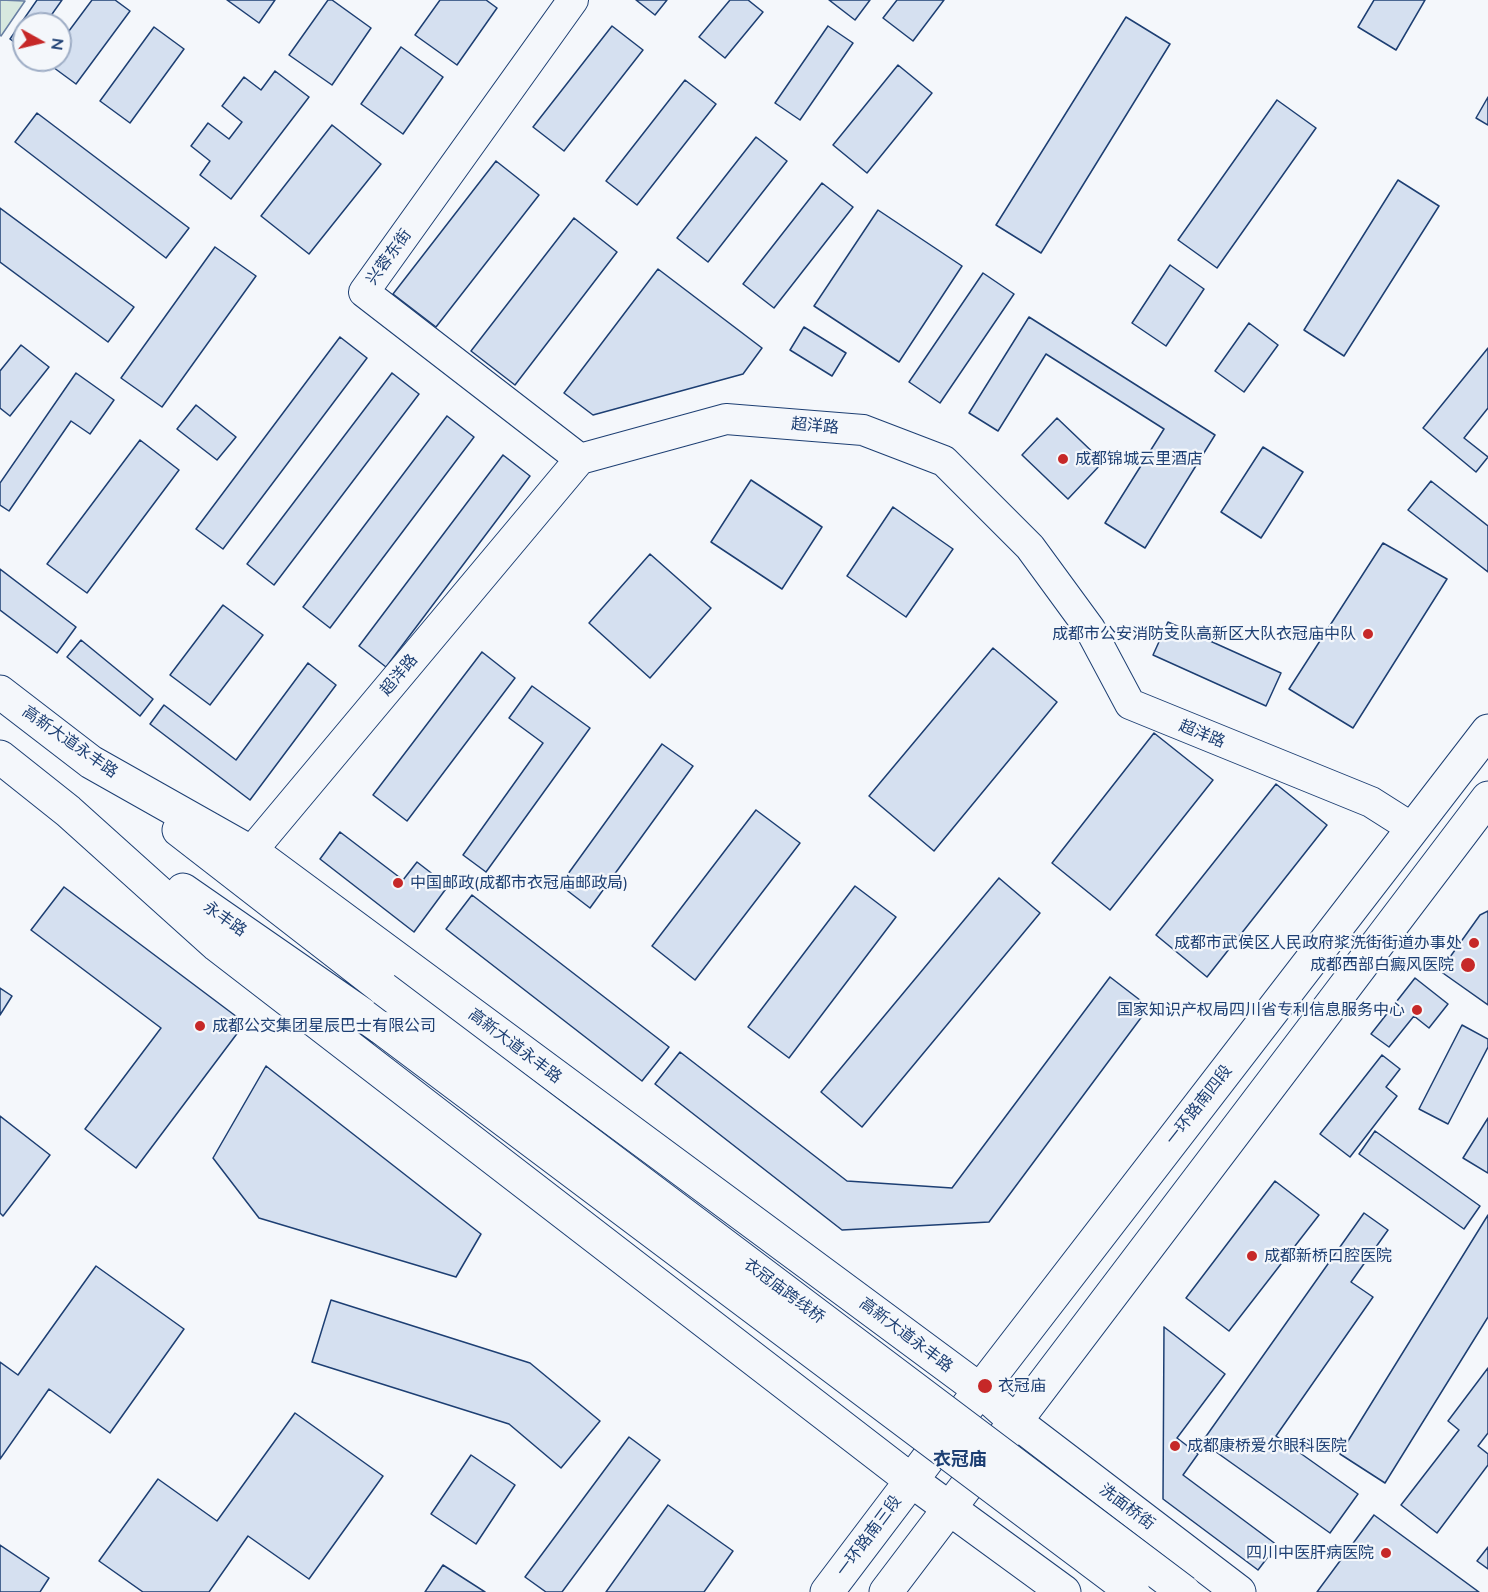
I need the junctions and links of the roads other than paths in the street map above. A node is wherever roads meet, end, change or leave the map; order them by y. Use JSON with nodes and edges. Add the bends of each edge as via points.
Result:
{"nodes":[{"id":1,"x":573,"y":0,"type":"edge"},
{"id":2,"x":580,"y":459,"type":"junction"},
{"id":3,"x":0,"y":692,"type":"edge"},
{"id":4,"x":1488,"y":731,"type":"edge"},
{"id":5,"x":0,"y":759,"type":"edge"},
{"id":6,"x":91,"y":762,"type":"junction"},
{"id":7,"x":1488,"y":798,"type":"edge"},
{"id":8,"x":68,"y":811,"type":"junction"},
{"id":9,"x":1412,"y":828,"type":"junction"},
{"id":10,"x":251,"y":852,"type":"junction"},
{"id":11,"x":382,"y":1028,"type":"joint"},
{"id":12,"x":980,"y":1390,"type":"junction"},
{"id":13,"x":1015,"y":1421,"type":"junction"},
{"id":14,"x":912,"y":1480,"type":"junction"},
{"id":15,"x":950,"y":1508,"type":"junction"},
{"id":16,"x":827,"y":1592,"type":"edge"},
{"id":17,"x":886,"y":1592,"type":"edge"},
{"id":18,"x":1064,"y":1592,"type":"edge"},
{"id":19,"x":1133,"y":1592,"type":"edge"},
{"id":20,"x":1184,"y":1592,"type":"edge"},
{"id":21,"x":1239,"y":1592,"type":"edge"}],
"edges":[{"from":1,"to":2,"type":"street","name":"兴蓉东街","via":[[364,292]]},
{"from":2,"to":9,"type":"street","name":"超洋路","via":[[726,418],[863,430],[944,461],[1030,547],[1090,629],[1130,704],[1371,802]]},
{"from":2,"to":10,"type":"street","name":"超洋路"},
{"from":3,"to":6,"type":"main road","name":"高新大道永丰路"},
{"from":4,"to":9,"type":"main road","name":"一环路南四段"},
{"from":5,"to":8,"type":"main road"},
{"from":6,"to":10,"type":"main road","name":"高新大道永丰路"},
{"from":6,"to":20,"type":"main road","name":"衣冠庙跨线桥","bridge":true,"via":[[384,989]]},
{"from":7,"to":13,"type":"main road"},
{"from":8,"to":11,"type":"main road","name":"永丰路"},
{"from":8,"to":14,"type":"main road","via":[[217,945]]},
{"from":9,"to":12,"type":"main road","name":"一环路南四段"},
{"from":10,"to":12,"type":"main road","name":"高新大道永丰路"},
{"from":11,"to":19,"type":"main road","name":"衣冠庙跨线桥","bridge":true},
{"from":12,"to":13,"type":"main road","name":"高新大道永丰路"},
{"from":12,"to":14,"type":"main road","name":"一环路南四段"},
{"from":13,"to":15,"type":"main road"},
{"from":13,"to":21,"type":"main road","name":"洗面桥街"},
{"from":14,"to":15,"type":"main road"},
{"from":14,"to":16,"type":"main road","name":"一环路南三段"},
{"from":15,"to":17,"type":"main road"},
{"from":15,"to":18,"type":"main road"}]}
